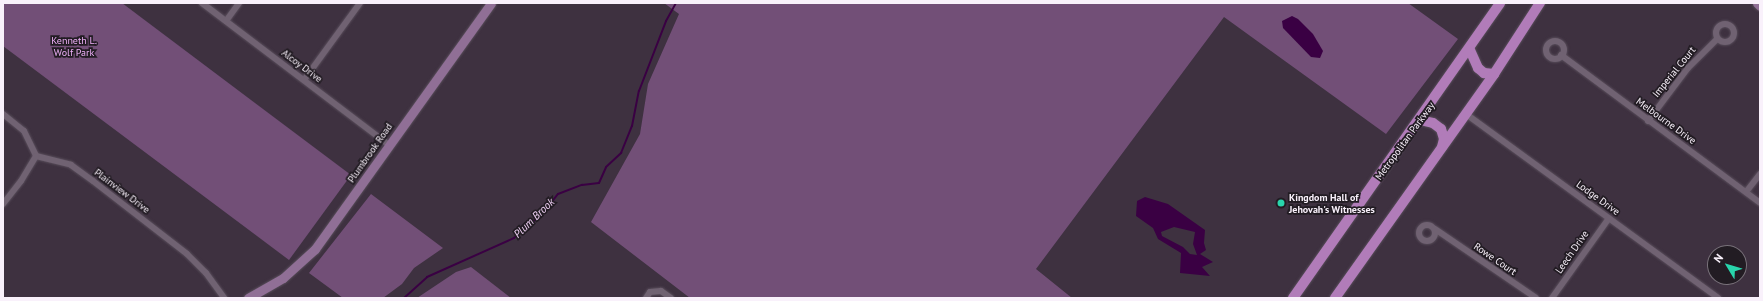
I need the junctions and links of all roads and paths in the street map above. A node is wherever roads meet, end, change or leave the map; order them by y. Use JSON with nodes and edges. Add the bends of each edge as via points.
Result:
{"nodes":[{"id":1,"x":202,"y":3,"type":"edge"},
{"id":2,"x":239,"y":3,"type":"edge"},
{"id":3,"x":360,"y":3,"type":"edge"},
{"id":4,"x":491,"y":3,"type":"edge"},
{"id":5,"x":1500,"y":3,"type":"edge"},
{"id":6,"x":1540,"y":3,"type":"edge"},
{"id":7,"x":1757,"y":3,"type":"edge"},
{"id":8,"x":1760,"y":6,"type":"edge"},
{"id":9,"x":226,"y":21,"type":"junction"},
{"id":10,"x":1717,"y":39,"type":"dead end"},
{"id":11,"x":1470,"y":50,"type":"junction"},
{"id":12,"x":1561,"y":55,"type":"dead end"},
{"id":13,"x":1494,"y":74,"type":"junction"},
{"id":14,"x":304,"y":80,"type":"junction"},
{"id":15,"x":3,"y":114,"type":"edge"},
{"id":16,"x":1466,"y":114,"type":"junction"},
{"id":17,"x":1420,"y":120,"type":"junction"},
{"id":18,"x":1648,"y":121,"type":"junction"},
{"id":19,"x":389,"y":145,"type":"junction"},
{"id":20,"x":1441,"y":149,"type":"junction"},
{"id":21,"x":36,"y":156,"type":"junction"},
{"id":22,"x":1760,"y":174,"type":"edge"},
{"id":23,"x":1746,"y":192,"type":"junction"},
{"id":24,"x":1760,"y":203,"type":"edge"},
{"id":25,"x":3,"y":204,"type":"edge"},
{"id":26,"x":1609,"y":218,"type":"junction"},
{"id":27,"x":1434,"y":229,"type":"junction"},
{"id":28,"x":1443,"y":236,"type":"junction"},
{"id":29,"x":1433,"y":239,"type":"junction"},
{"id":30,"x":224,"y":298,"type":"edge"},
{"id":31,"x":248,"y":298,"type":"edge"},
{"id":32,"x":646,"y":298,"type":"edge"},
{"id":33,"x":671,"y":298,"type":"edge"},
{"id":34,"x":1293,"y":298,"type":"edge"},
{"id":35,"x":1335,"y":298,"type":"edge"},
{"id":36,"x":1536,"y":298,"type":"edge"},
{"id":37,"x":1552,"y":298,"type":"edge"},
{"id":38,"x":1718,"y":298,"type":"edge"}],
"edges":[{"from":1,"to":9,"type":"street","name":"Alcoy Drive"},
{"from":2,"to":9,"type":"street"},
{"from":3,"to":14,"type":"street"},
{"from":4,"to":19,"type":"street","name":"Plumbrook Road"},
{"from":5,"to":11,"type":"main road","name":"Metropolitan Parkway"},
{"from":6,"to":13,"type":"main road"},
{"from":7,"to":8,"type":"street"},
{"from":9,"to":14,"type":"street","name":"Alcoy Drive"},
{"from":10,"to":18,"type":"street","name":"Imperial Court","via":[[1688,68]]},
{"from":11,"to":13,"type":"main road","via":[[1478,68],[1484,73]]},
{"from":11,"to":17,"type":"main road","name":"Metropolitan Parkway"},
{"from":12,"to":18,"type":"street","name":"Melbourne Drive"},
{"from":13,"to":16,"type":"main road"},
{"from":14,"to":19,"type":"street","name":"Alcoy Drive"},
{"from":15,"to":21,"type":"street","via":[[24,131]]},
{"from":16,"to":20,"type":"main road"},
{"from":16,"to":26,"type":"street","name":"Lodge Drive"},
{"from":17,"to":20,"type":"main road","via":[[1433,123],[1441,129],[1444,139]]},
{"from":17,"to":34,"type":"main road","name":"Metropolitan Parkway"},
{"from":18,"to":23,"type":"street","name":"Melbourne Drive"},
{"from":19,"to":31,"type":"street","name":"Plumbrook Road","via":[[315,249],[283,278]]},
{"from":20,"to":35,"type":"main road"},
{"from":21,"to":25,"type":"street"},
{"from":21,"to":30,"type":"street","name":"Plainview Drive","via":[[71,165],[93,181],[187,254],[206,273]]},
{"from":22,"to":23,"type":"street"},
{"from":23,"to":24,"type":"street","name":"Melbourne Drive"},
{"from":26,"to":37,"type":"street","name":"Leech Drive"},
{"from":26,"to":38,"type":"street","name":"Lodge Drive"},
{"from":27,"to":28,"type":"street","name":"Rowe Court"},
{"from":27,"to":29,"type":"street"},
{"from":27,"to":29,"type":"street","via":[[1425,225],[1419,230],[1423,240]]},
{"from":28,"to":29,"type":"street"},
{"from":28,"to":36,"type":"street","name":"Rowe Court"},
{"from":32,"to":33,"type":"street","via":[[650,292],[661,290]]}]}
